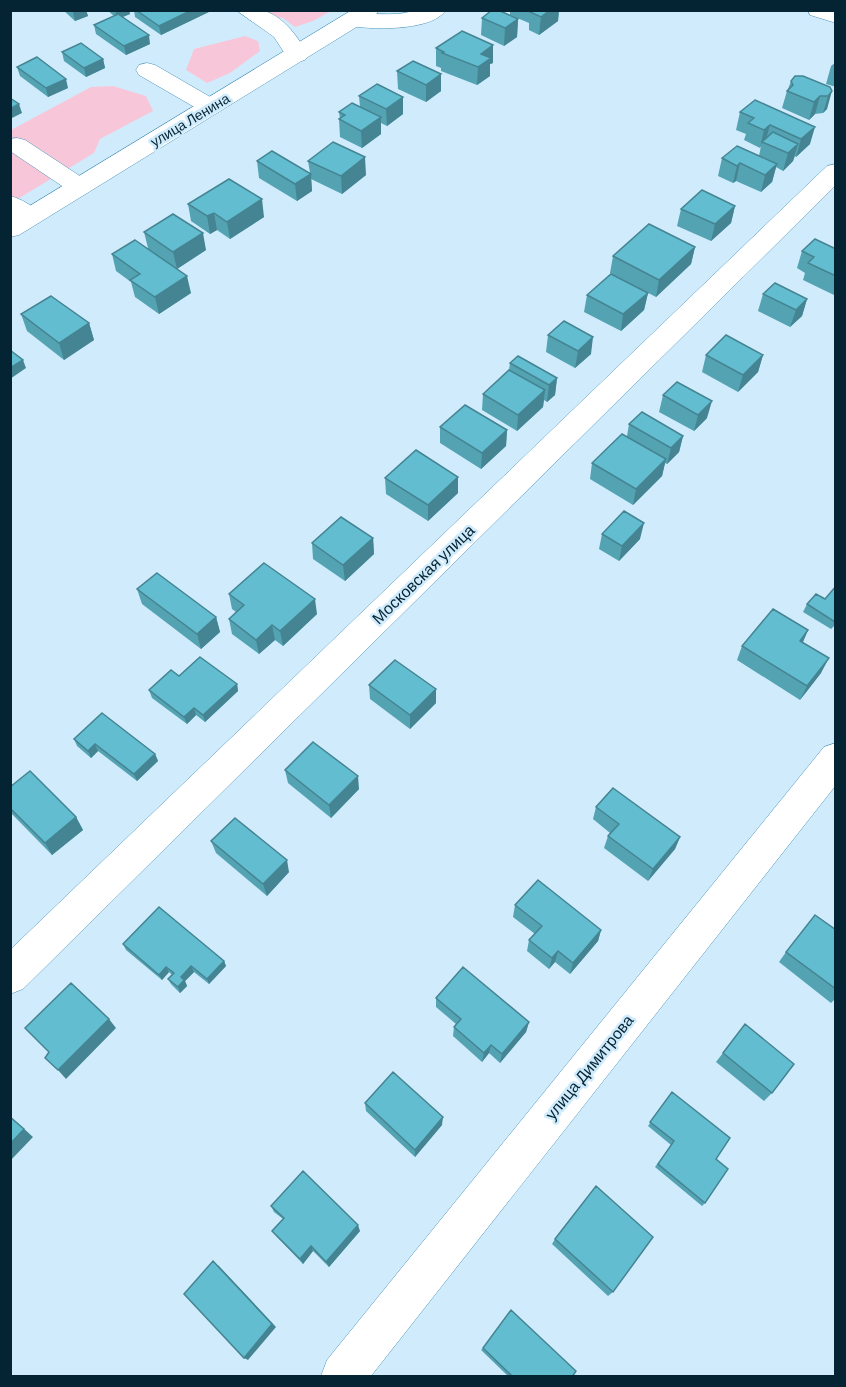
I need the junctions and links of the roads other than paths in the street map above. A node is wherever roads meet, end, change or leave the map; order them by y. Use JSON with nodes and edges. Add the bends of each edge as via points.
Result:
{"nodes":[{"id":1,"x":246,"y":10,"type":"edge"},
{"id":2,"x":436,"y":10,"type":"edge"},
{"id":3,"x":818,"y":10,"type":"edge"},
{"id":4,"x":361,"y":15,"type":"edge"},
{"id":5,"x":836,"y":17,"type":"edge"},
{"id":6,"x":297,"y":55,"type":"junction"},
{"id":7,"x":147,"y":70,"type":"dead end"},
{"id":8,"x":211,"y":107,"type":"junction"},
{"id":9,"x":17,"y":146,"type":"dead end"},
{"id":10,"x":836,"y":171,"type":"edge"},
{"id":11,"x":80,"y":187,"type":"junction"},
{"id":12,"x":17,"y":217,"type":"edge"},
{"id":13,"x":836,"y":758,"type":"edge"},
{"id":14,"x":10,"y":976,"type":"edge"},
{"id":15,"x":343,"y":1377,"type":"edge"}],
"edges":[{"from":1,"to":6,"type":"street","via":[[288,36]]},
{"from":2,"to":4,"type":"street","via":[[404,21],[375,23]]},
{"from":3,"to":5,"type":"street"},
{"from":4,"to":6,"type":"street","name":"улица Ленина"},
{"from":6,"to":8,"type":"street","name":"улица Ленина"},
{"from":7,"to":8,"type":"street"},
{"from":8,"to":11,"type":"street","name":"улица Ленина"},
{"from":9,"to":11,"type":"street"},
{"from":10,"to":14,"type":"street","name":"Московская улица"},
{"from":11,"to":12,"type":"street","name":"улица Ленина"},
{"from":13,"to":15,"type":"street","name":"улица Димитрова"}]}
